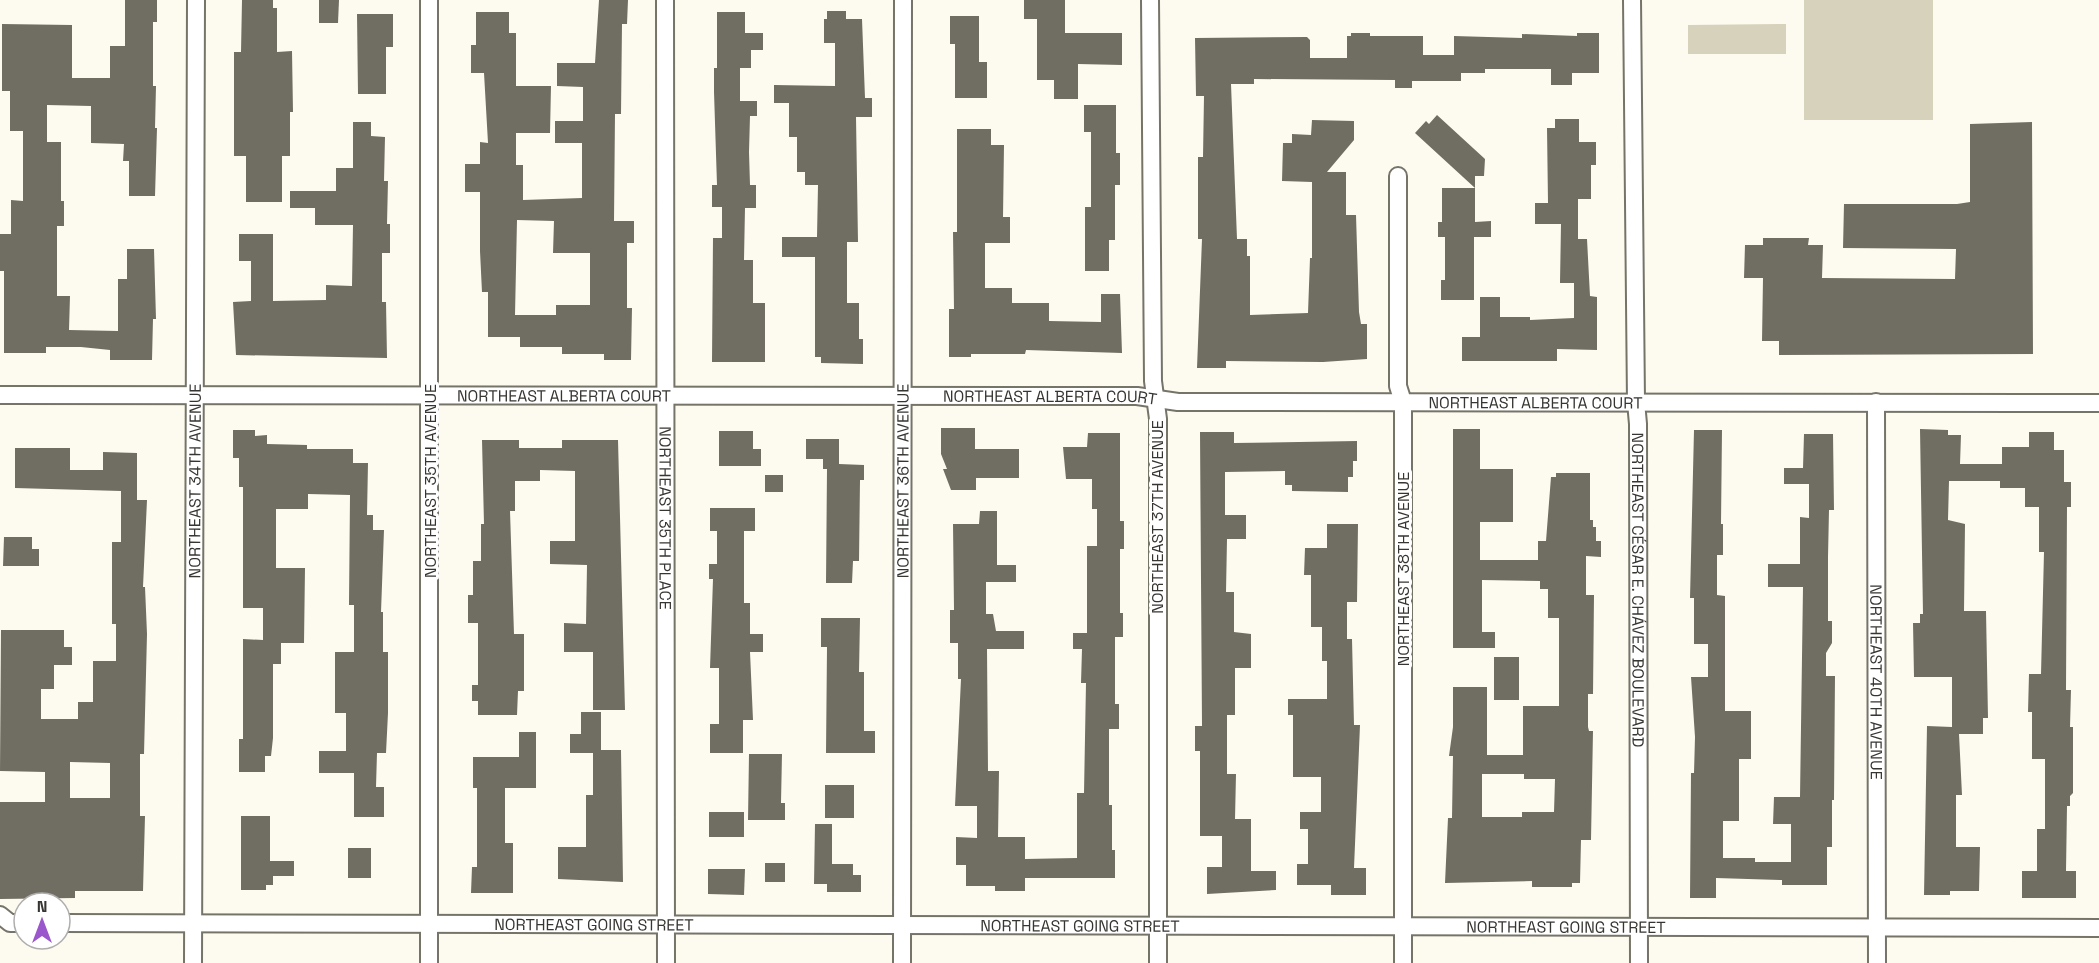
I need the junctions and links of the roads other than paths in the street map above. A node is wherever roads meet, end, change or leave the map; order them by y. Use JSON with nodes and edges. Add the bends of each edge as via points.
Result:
{"nodes":[{"id":1,"x":196,"y":0,"type":"edge"},
{"id":2,"x":429,"y":0,"type":"edge"},
{"id":3,"x":665,"y":0,"type":"edge"},
{"id":4,"x":903,"y":0,"type":"edge"},
{"id":5,"x":1150,"y":0,"type":"edge"},
{"id":6,"x":1632,"y":0,"type":"edge"},
{"id":7,"x":1398,"y":176,"type":"dead end"},
{"id":8,"x":193,"y":394,"type":"junction"},
{"id":9,"x":0,"y":395,"type":"edge"},
{"id":10,"x":430,"y":395,"type":"junction"},
{"id":11,"x":667,"y":395,"type":"junction"},
{"id":12,"x":903,"y":396,"type":"junction"},
{"id":13,"x":1155,"y":399,"type":"junction"},
{"id":14,"x":1403,"y":402,"type":"junction"},
{"id":15,"x":1636,"y":402,"type":"junction"},
{"id":16,"x":1876,"y":402,"type":"junction"},
{"id":17,"x":2099,"y":403,"type":"edge"},
{"id":18,"x":72,"y":923,"type":"edge"},
{"id":19,"x":193,"y":923,"type":"junction"},
{"id":20,"x":429,"y":923,"type":"junction"},
{"id":21,"x":666,"y":923,"type":"junction"},
{"id":22,"x":902,"y":924,"type":"junction"},
{"id":23,"x":1158,"y":925,"type":"junction"},
{"id":24,"x":1403,"y":926,"type":"junction"},
{"id":25,"x":1639,"y":926,"type":"junction"},
{"id":26,"x":1877,"y":927,"type":"junction"},
{"id":27,"x":2099,"y":928,"type":"edge"},
{"id":28,"x":193,"y":963,"type":"edge"},
{"id":29,"x":429,"y":963,"type":"edge"},
{"id":30,"x":666,"y":963,"type":"edge"},
{"id":31,"x":902,"y":963,"type":"edge"},
{"id":32,"x":1158,"y":963,"type":"edge"},
{"id":33,"x":1403,"y":963,"type":"edge"},
{"id":34,"x":1639,"y":963,"type":"edge"},
{"id":35,"x":1877,"y":963,"type":"edge"}],
"edges":[{"from":1,"to":8,"type":"street","name":"NORTHEAST 34TH AVENUE"},
{"from":2,"to":10,"type":"street","name":"NORTHEAST 35TH AVENUE"},
{"from":3,"to":11,"type":"street","name":"NORTHEAST 35TH PLACE"},
{"from":4,"to":12,"type":"street","name":"NORTHEAST 36TH AVENUE"},
{"from":5,"to":13,"type":"street","name":"NORTHEAST 37TH AVENUE"},
{"from":6,"to":15,"type":"street","name":"NORTHEAST CÉSAR E. CHÁVEZ BOULEVARD"},
{"from":7,"to":14,"type":"street","name":"NORTHEAST 38TH AVENUE","via":[[1398,386]]},
{"from":8,"to":9,"type":"street","name":"NORTHEAST ALBERTA COURT"},
{"from":8,"to":10,"type":"street","name":"NORTHEAST ALBERTA COURT"},
{"from":8,"to":19,"type":"street","name":"NORTHEAST 34TH AVENUE"},
{"from":10,"to":11,"type":"street","name":"NORTHEAST ALBERTA COURT"},
{"from":10,"to":20,"type":"street","name":"NORTHEAST 35TH AVENUE"},
{"from":11,"to":12,"type":"street","name":"NORTHEAST ALBERTA COURT"},
{"from":11,"to":21,"type":"street","name":"NORTHEAST 35TH PLACE"},
{"from":12,"to":13,"type":"street","name":"NORTHEAST ALBERTA COURT"},
{"from":12,"to":22,"type":"street","name":"NORTHEAST 36TH AVENUE"},
{"from":13,"to":14,"type":"street","name":"NORTHEAST ALBERTA COURT"},
{"from":13,"to":23,"type":"street","name":"NORTHEAST 37TH AVENUE"},
{"from":14,"to":15,"type":"street","name":"NORTHEAST ALBERTA COURT"},
{"from":14,"to":24,"type":"street","name":"NORTHEAST 38TH AVENUE"},
{"from":15,"to":16,"type":"street","name":"NORTHEAST ALBERTA COURT"},
{"from":15,"to":25,"type":"street","name":"NORTHEAST CÉSAR E. CHÁVEZ BOULEVARD"},
{"from":16,"to":17,"type":"street","name":"NORTHEAST ALBERTA COURT"},
{"from":16,"to":26,"type":"street","name":"NORTHEAST 40TH AVENUE"},
{"from":18,"to":19,"type":"street","name":"NORTHEAST GOING STREET"},
{"from":19,"to":20,"type":"street","name":"NORTHEAST GOING STREET"},
{"from":19,"to":28,"type":"street","name":"NORTHEAST 34TH AVENUE"},
{"from":20,"to":21,"type":"street","name":"NORTHEAST GOING STREET"},
{"from":20,"to":29,"type":"street","name":"NORTHEAST 35TH AVENUE"},
{"from":21,"to":22,"type":"street","name":"NORTHEAST GOING STREET"},
{"from":21,"to":30,"type":"street","name":"NORTHEAST 35TH PLACE"},
{"from":22,"to":23,"type":"street","name":"NORTHEAST GOING STREET"},
{"from":22,"to":31,"type":"street","name":"NORTHEAST 36TH AVENUE"},
{"from":23,"to":24,"type":"street","name":"NORTHEAST GOING STREET"},
{"from":23,"to":32,"type":"street","name":"NORTHEAST 37TH AVENUE"},
{"from":24,"to":25,"type":"street","name":"NORTHEAST GOING STREET"},
{"from":24,"to":33,"type":"street","name":"NORTHEAST 38TH AVENUE"},
{"from":25,"to":26,"type":"street","name":"NORTHEAST GOING STREET"},
{"from":25,"to":34,"type":"street","name":"NORTHEAST CÉSAR E. CHÁVEZ BOULEVARD"},
{"from":26,"to":27,"type":"street","name":"NORTHEAST GOING STREET"},
{"from":26,"to":35,"type":"street","name":"NORTHEAST 40TH AVENUE"}]}
